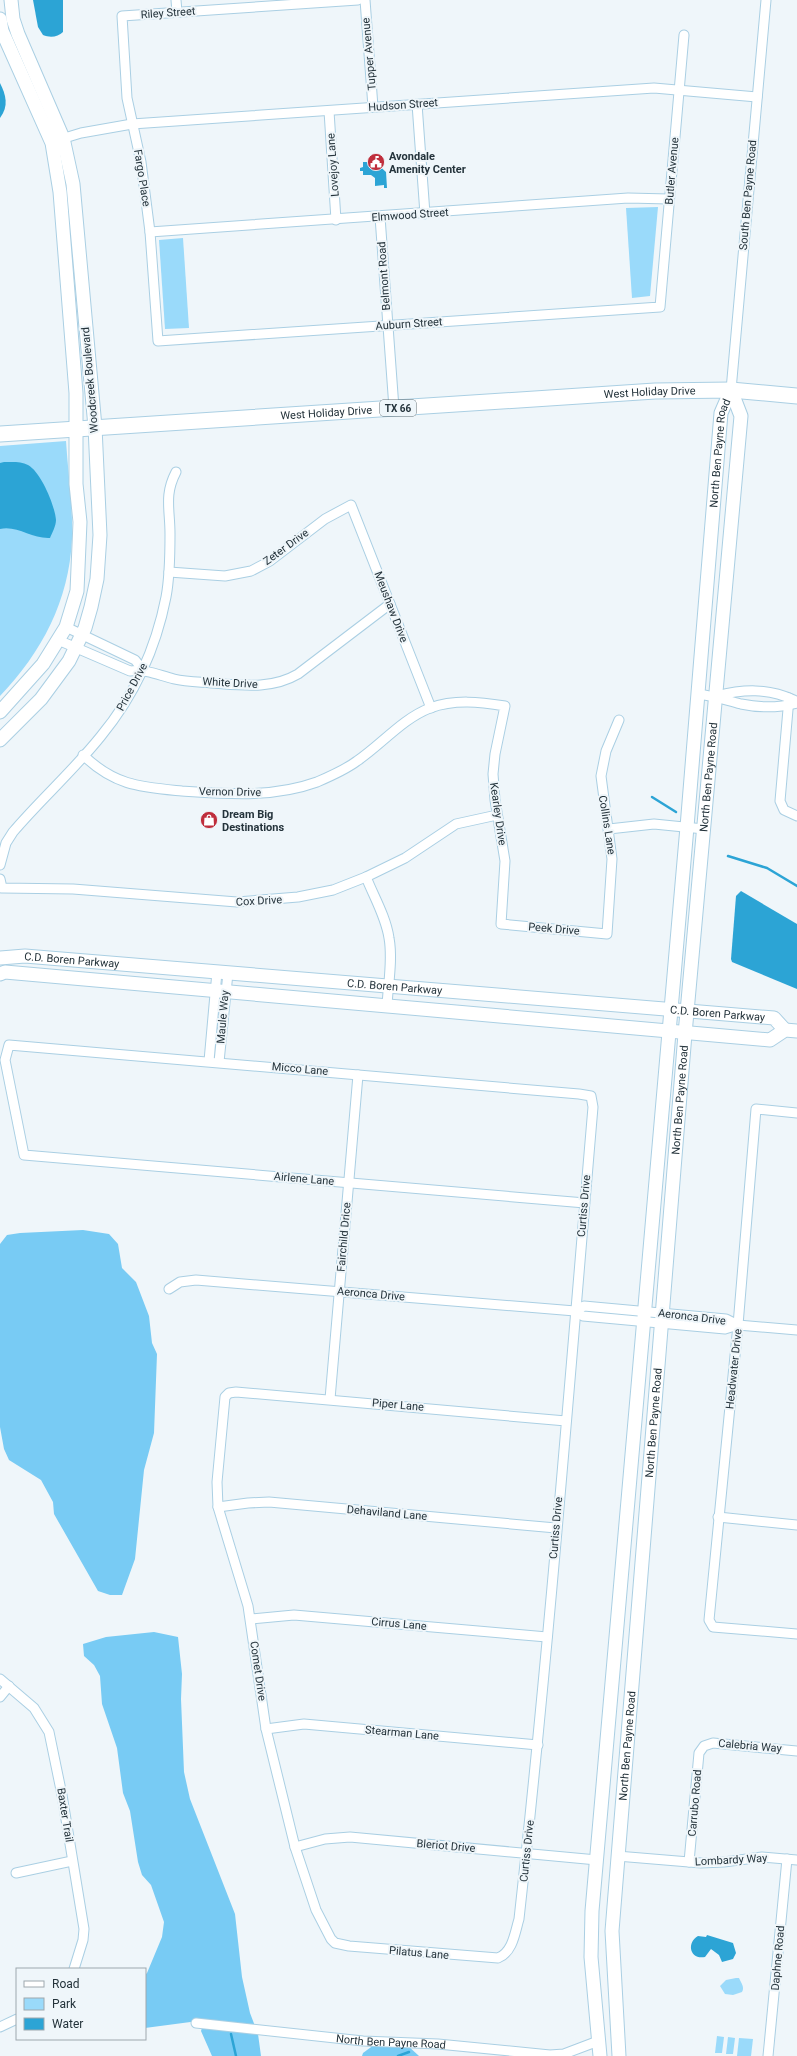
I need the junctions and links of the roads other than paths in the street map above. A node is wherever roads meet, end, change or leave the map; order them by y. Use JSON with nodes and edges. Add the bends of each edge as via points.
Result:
{"nodes":[{"id":1,"x":11,"y":0,"type":"edge"},
{"id":2,"x":176,"y":0,"type":"edge"},
{"id":3,"x":358,"y":0,"type":"edge"},
{"id":4,"x":365,"y":0,"type":"edge"},
{"id":5,"x":766,"y":0,"type":"edge"},
{"id":6,"x":176,"y":12,"type":"junction"},
{"id":7,"x":122,"y":16,"type":"joint"},
{"id":8,"x":0,"y":19,"type":"edge"},
{"id":9,"x":684,"y":35,"type":"dead end"},
{"id":10,"x":679,"y":90,"type":"junction"},
{"id":11,"x":757,"y":97,"type":"junction"},
{"id":12,"x":417,"y":104,"type":"junction"},
{"id":13,"x":374,"y":107,"type":"junction"},
{"id":14,"x":329,"y":111,"type":"junction"},
{"id":15,"x":132,"y":124,"type":"junction"},
{"id":16,"x":57,"y":141,"type":"junction"},
{"id":17,"x":669,"y":199,"type":"junction"},
{"id":18,"x":425,"y":214,"type":"junction"},
{"id":19,"x":380,"y":217,"type":"junction"},
{"id":20,"x":336,"y":220,"type":"junction"},
{"id":21,"x":150,"y":232,"type":"junction"},
{"id":22,"x":660,"y":307,"type":"joint"},
{"id":23,"x":388,"y":326,"type":"junction"},
{"id":24,"x":158,"y":341,"type":"joint"},
{"id":25,"x":732,"y":390,"type":"junction"},
{"id":26,"x":797,"y":396,"type":"edge"},
{"id":27,"x":394,"y":408,"type":"junction"},
{"id":28,"x":77,"y":428,"type":"junction"},
{"id":29,"x":94,"y":428,"type":"junction"},
{"id":30,"x":0,"y":434,"type":"edge"},
{"id":31,"x":176,"y":472,"type":"dead end"},
{"id":32,"x":713,"y":504,"type":"junction"},
{"id":33,"x":351,"y":505,"type":"joint"},
{"id":34,"x":734,"y":505,"type":"junction"},
{"id":35,"x":169,"y":572,"type":"junction"},
{"id":36,"x":390,"y":604,"type":"junction"},
{"id":37,"x":66,"y":627,"type":"junction"},
{"id":38,"x":81,"y":636,"type":"junction"},
{"id":39,"x":58,"y":640,"type":"junction"},
{"id":40,"x":76,"y":648,"type":"junction"},
{"id":41,"x":143,"y":670,"type":"junction"},
{"id":42,"x":698,"y":694,"type":"junction"},
{"id":43,"x":716,"y":696,"type":"junction"},
{"id":44,"x":10,"y":701,"type":"junction"},
{"id":45,"x":793,"y":702,"type":"edge"},
{"id":46,"x":505,"y":706,"type":"joint"},
{"id":47,"x":431,"y":708,"type":"junction"},
{"id":48,"x":0,"y":712,"type":"edge"},
{"id":49,"x":24,"y":716,"type":"junction"},
{"id":50,"x":619,"y":720,"type":"dead end"},
{"id":51,"x":0,"y":740,"type":"edge"},
{"id":52,"x":83,"y":755,"type":"junction"},
{"id":53,"x":497,"y":815,"type":"junction"},
{"id":54,"x":797,"y":816,"type":"edge"},
{"id":55,"x":687,"y":827,"type":"junction"},
{"id":56,"x":609,"y":829,"type":"junction"},
{"id":57,"x":704,"y":829,"type":"junction"},
{"id":58,"x":0,"y":865,"type":"edge"},
{"id":59,"x":366,"y":877,"type":"junction"},
{"id":60,"x":1,"y":883,"type":"edge"},
{"id":61,"x":501,"y":924,"type":"joint"},
{"id":62,"x":607,"y":934,"type":"joint"},
{"id":63,"x":0,"y":958,"type":"edge"},
{"id":64,"x":222,"y":972,"type":"junction"},
{"id":65,"x":0,"y":974,"type":"edge"},
{"id":66,"x":388,"y":986,"type":"junction"},
{"id":67,"x":221,"y":991,"type":"junction"},
{"id":68,"x":386,"y":1006,"type":"junction"},
{"id":69,"x":670,"y":1010,"type":"junction"},
{"id":70,"x":688,"y":1012,"type":"junction"},
{"id":71,"x":791,"y":1031,"type":"edge"},
{"id":72,"x":668,"y":1032,"type":"junction"},
{"id":73,"x":686,"y":1034,"type":"junction"},
{"id":74,"x":209,"y":1061,"type":"junction"},
{"id":75,"x":219,"y":1062,"type":"junction"},
{"id":76,"x":358,"y":1075,"type":"junction"},
{"id":77,"x":591,"y":1096,"type":"joint"},
{"id":78,"x":797,"y":1112,"type":"edge"},
{"id":79,"x":24,"y":1155,"type":"joint"},
{"id":80,"x":349,"y":1182,"type":"junction"},
{"id":81,"x":584,"y":1203,"type":"junction"},
{"id":82,"x":169,"y":1289,"type":"dead end"},
{"id":83,"x":339,"y":1292,"type":"junction"},
{"id":84,"x":575,"y":1311,"type":"junction"},
{"id":85,"x":644,"y":1317,"type":"junction"},
{"id":86,"x":662,"y":1318,"type":"junction"},
{"id":87,"x":738,"y":1326,"type":"junction"},
{"id":88,"x":797,"y":1330,"type":"edge"},
{"id":89,"x":229,"y":1393,"type":"joint"},
{"id":90,"x":330,"y":1399,"type":"junction"},
{"id":91,"x":566,"y":1421,"type":"junction"},
{"id":92,"x":218,"y":1507,"type":"junction"},
{"id":93,"x":718,"y":1517,"type":"junction"},
{"id":94,"x":797,"y":1525,"type":"edge"},
{"id":95,"x":556,"y":1528,"type":"junction"},
{"id":96,"x":251,"y":1619,"type":"junction"},
{"id":97,"x":797,"y":1634,"type":"edge"},
{"id":98,"x":547,"y":1637,"type":"junction"},
{"id":99,"x":0,"y":1679,"type":"edge"},
{"id":100,"x":8,"y":1686,"type":"junction"},
{"id":101,"x":0,"y":1697,"type":"edge"},
{"id":102,"x":266,"y":1729,"type":"junction"},
{"id":103,"x":538,"y":1745,"type":"junction"},
{"id":104,"x":704,"y":1746,"type":"joint"},
{"id":105,"x":797,"y":1751,"type":"edge"},
{"id":106,"x":295,"y":1847,"type":"junction"},
{"id":107,"x":527,"y":1854,"type":"junction"},
{"id":108,"x":617,"y":1856,"type":"junction"},
{"id":109,"x":787,"y":1859,"type":"junction"},
{"id":110,"x":597,"y":1860,"type":"junction"},
{"id":111,"x":797,"y":1860,"type":"edge"},
{"id":112,"x":72,"y":1861,"type":"junction"},
{"id":113,"x":689,"y":1862,"type":"junction"},
{"id":114,"x":16,"y":1873,"type":"dead end"},
{"id":115,"x":335,"y":1943,"type":"joint"},
{"id":116,"x":503,"y":1956,"type":"joint"},
{"id":117,"x":74,"y":1968,"type":"edge"},
{"id":118,"x":16,"y":2019,"type":"edge"},
{"id":119,"x":196,"y":2023,"type":"dead end"},
{"id":120,"x":0,"y":2027,"type":"edge"},
{"id":121,"x":600,"y":2042,"type":"junction"},
{"id":122,"x":600,"y":2056,"type":"edge"},
{"id":123,"x":619,"y":2056,"type":"edge"},
{"id":124,"x":768,"y":2056,"type":"edge"}],
"edges":[{"from":1,"to":16,"type":"street","name":"Woodcreek Boulevard","via":[[13,19]]},
{"from":2,"to":6,"type":"street"},
{"from":3,"to":6,"type":"street","name":"Riley Street"},
{"from":4,"to":13,"type":"street","name":"Tupper Avenue"},
{"from":5,"to":11,"type":"street","name":"South Ben Payne Road"},
{"from":6,"to":7,"type":"street","name":"Riley Street"},
{"from":7,"to":15,"type":"street","name":"Fargo Place","via":[[127,98]]},
{"from":8,"to":16,"type":"street","name":"Woodcreek Boulevard","via":[[2,30]]},
{"from":9,"to":10,"type":"street","name":"Butler Avenue"},
{"from":10,"to":11,"type":"street","name":"Hudson Street"},
{"from":10,"to":12,"type":"street","name":"Hudson Street","via":[[654,88]]},
{"from":10,"to":17,"type":"street","name":"Butler Avenue"},
{"from":11,"to":25,"type":"street","name":"South Ben Payne Road"},
{"from":12,"to":13,"type":"street","name":"Hudson Street"},
{"from":12,"to":18,"type":"street"},
{"from":13,"to":14,"type":"street","name":"Hudson Street"},
{"from":14,"to":15,"type":"street","name":"Hudson Street"},
{"from":14,"to":20,"type":"street","name":"Lovejoy Lane"},
{"from":15,"to":16,"type":"street","name":"Hudson Street","via":[[81,133]]},
{"from":15,"to":21,"type":"street","name":"Fargo Place","via":[[141,162]]},
{"from":16,"to":28,"type":"street","name":"Woodcreek Boulevard"},
{"from":16,"to":29,"type":"street","name":"Woodcreek Boulevard","via":[[73,184]]},
{"from":17,"to":18,"type":"street","name":"Elmwood Street","via":[[628,198]]},
{"from":17,"to":22,"type":"street","name":"Butler Avenue"},
{"from":18,"to":19,"type":"street","name":"Elmwood Street"},
{"from":19,"to":20,"type":"street","name":"Elmwood Street"},
{"from":19,"to":23,"type":"street","name":"Belmont Road"},
{"from":20,"to":21,"type":"street","name":"Elmwood Street"},
{"from":21,"to":24,"type":"street","name":"Fargo Place"},
{"from":22,"to":23,"type":"street","name":"Auburn Street"},
{"from":23,"to":24,"type":"street","name":"Auburn Street"},
{"from":23,"to":27,"type":"street","name":"Belmont Road"},
{"from":25,"to":26,"type":"main road","name":"West Holiday Drive","number":"TX 66"},
{"from":25,"to":27,"type":"main road","name":"West Holiday Drive","number":"TX 66","via":[[642,392]]},
{"from":25,"to":32,"type":"street","name":"North Ben Payne Road","via":[[721,412]]},
{"from":25,"to":34,"type":"street","name":"North Ben Payne Road","via":[[741,416]]},
{"from":27,"to":29,"type":"main road","name":"West Holiday Drive","number":"TX 66"},
{"from":28,"to":29,"type":"main road","name":"West Holiday Drive","number":"TX 66"},
{"from":28,"to":30,"type":"main road","name":"West Holiday Drive","number":"TX 66"},
{"from":28,"to":37,"type":"street","name":"Woodcreek Boulevard","via":[[79,564],[77,591]]},
{"from":29,"to":38,"type":"street","name":"Woodcreek Boulevard","via":[[100,507],[99,557],[97,579]]},
{"from":31,"to":35,"type":"street","name":"Price Drive","via":[[168,488]]},
{"from":32,"to":34,"type":"street"},
{"from":32,"to":42,"type":"street","name":"North Ben Payne Road"},
{"from":33,"to":35,"type":"street","name":"Zeter Drive","via":[[321,522],[270,561],[251,571],[225,576]]},
{"from":33,"to":36,"type":"street","name":"Meushaw Drive"},
{"from":34,"to":43,"type":"street","name":"North Ben Payne Road"},
{"from":35,"to":41,"type":"street","name":"Price Drive","via":[[162,614]]},
{"from":36,"to":41,"type":"street","name":"White Drive","via":[[304,670],[278,682],[245,686],[183,681]]},
{"from":36,"to":47,"type":"street","name":"Meushaw Drive"},
{"from":37,"to":38,"type":"street","name":"White Drive"},
{"from":37,"to":39,"type":"street","name":"Woodcreek Boulevard"},
{"from":38,"to":40,"type":"street","name":"Woodcreek Boulevard"},
{"from":38,"to":41,"type":"street","name":"White Drive","via":[[135,660]]},
{"from":39,"to":40,"type":"street","name":"White Drive"},
{"from":39,"to":44,"type":"street","name":"Woodcreek Boulevard","via":[[43,664]]},
{"from":40,"to":41,"type":"street","name":"White Drive","via":[[130,671]]},
{"from":40,"to":49,"type":"street","name":"Woodcreek Boulevard","via":[[41,699]]},
{"from":41,"to":52,"type":"street","name":"Price Drive","via":[[115,718]]},
{"from":42,"to":43,"type":"street"},
{"from":42,"to":55,"type":"street","name":"North Ben Payne Road"},
{"from":43,"to":45,"type":"street","via":[[741,704],[777,708]]},
{"from":43,"to":45,"type":"street","via":[[740,690],[778,693]]},
{"from":43,"to":57,"type":"street","name":"North Ben Payne Road"},
{"from":44,"to":48,"type":"street","name":"Woodcreek Boulevard"},
{"from":44,"to":49,"type":"street"},
{"from":45,"to":54,"type":"street","via":[[780,801],[784,810]]},
{"from":46,"to":47,"type":"street","name":"Vernon Drive","via":[[465,702]]},
{"from":46,"to":53,"type":"street","name":"Kearley Drive","via":[[493,774]]},
{"from":47,"to":52,"type":"street","name":"Vernon Drive","via":[[409,720],[358,761],[340,771],[304,786],[278,792],[231,794],[137,786],[110,776]]},
{"from":49,"to":51,"type":"street","name":"Woodcreek Boulevard"},
{"from":50,"to":56,"type":"street","name":"Collins Lane","via":[[606,751],[601,776]]},
{"from":52,"to":58,"type":"street","name":"Price Drive","via":[[13,832],[6,843]]},
{"from":53,"to":59,"type":"street","name":"Cox Drive","via":[[456,824],[405,858]]},
{"from":53,"to":61,"type":"street","name":"Kearley Drive","via":[[504,861]]},
{"from":55,"to":56,"type":"street","via":[[654,824]]},
{"from":55,"to":57,"type":"street"},
{"from":55,"to":69,"type":"street","name":"North Ben Payne Road"},
{"from":56,"to":62,"type":"street","name":"Collins Lane","via":[[612,870]]},
{"from":57,"to":70,"type":"street","name":"North Ben Payne Road"},
{"from":59,"to":60,"type":"street","name":"Cox Drive","via":[[321,893],[255,902],[224,902]]},
{"from":59,"to":66,"type":"street","via":[[388,932]]},
{"from":61,"to":62,"type":"street","name":"Peek Drive"},
{"from":63,"to":64,"type":"street","name":"C.D. Boren Parkway","via":[[25,956]]},
{"from":64,"to":66,"type":"street","name":"C.D. Boren Parkway"},
{"from":64,"to":67,"type":"street","name":"Maule Way"},
{"from":65,"to":67,"type":"street","name":"C.D. Boren Parkway","via":[[5,972]]},
{"from":66,"to":68,"type":"street"},
{"from":66,"to":69,"type":"street","name":"C.D. Boren Parkway"},
{"from":67,"to":68,"type":"street","name":"C.D. Boren Parkway"},
{"from":67,"to":74,"type":"street","name":"Maule Way"},
{"from":67,"to":75,"type":"street","name":"Maule Way"},
{"from":68,"to":72,"type":"street","name":"C.D. Boren Parkway"},
{"from":69,"to":70,"type":"street","name":"C.D. Boren Parkway"},
{"from":69,"to":72,"type":"street","name":"North Ben Payne Road"},
{"from":70,"to":71,"type":"street","name":"C.D. Boren Parkway","via":[[774,1018]]},
{"from":70,"to":73,"type":"street","name":"North Ben Payne Road"},
{"from":71,"to":73,"type":"street","name":"C.D. Boren Parkway","via":[[770,1040]]},
{"from":72,"to":73,"type":"street","name":"C.D. Boren Parkway"},
{"from":72,"to":85,"type":"street","name":"North Ben Payne Road"},
{"from":73,"to":86,"type":"street","name":"North Ben Payne Road"},
{"from":74,"to":75,"type":"street","name":"Micco Lane"},
{"from":74,"to":79,"type":"street","name":"Micco Lane","via":[[9,1045],[5,1060]]},
{"from":75,"to":76,"type":"street","name":"Micco Lane"},
{"from":76,"to":77,"type":"street","name":"Micco Lane"},
{"from":76,"to":80,"type":"street","name":"Fairchild Drice"},
{"from":77,"to":81,"type":"street","name":"Curtiss Drive","via":[[593,1107]]},
{"from":78,"to":87,"type":"street","name":"Headwater Drive","via":[[756,1109]]},
{"from":79,"to":80,"type":"street","name":"Airlene Lane"},
{"from":80,"to":81,"type":"street","name":"Airlene Lane"},
{"from":80,"to":83,"type":"street","name":"Fairchild Drice"},
{"from":81,"to":84,"type":"street","name":"Curtiss Drive"},
{"from":82,"to":83,"type":"street","name":"Aeronca Drive","via":[[180,1282],[196,1280]]},
{"from":83,"to":84,"type":"street","name":"Aeronca Drive"},
{"from":83,"to":90,"type":"street","name":"Fairchild Drice"},
{"from":84,"to":85,"type":"street","name":"Aeronca Drive","via":[[584,1306]]},
{"from":84,"to":91,"type":"street","name":"Curtiss Drive"},
{"from":85,"to":86,"type":"street","name":"Aeronca Drive"},
{"from":85,"to":110,"type":"street","name":"North Ben Payne Road"},
{"from":86,"to":87,"type":"street","name":"Aeronca Drive","via":[[725,1329]]},
{"from":86,"to":108,"type":"street","name":"North Ben Payne Road"},
{"from":87,"to":88,"type":"street","name":"Aeronca Drive"},
{"from":87,"to":93,"type":"street","name":"Headwater Drive"},
{"from":89,"to":90,"type":"street","name":"Piper Lane"},
{"from":89,"to":92,"type":"street","name":"Comet Drive","via":[[223,1404],[217,1482]]},
{"from":90,"to":91,"type":"street","name":"Piper Lane"},
{"from":91,"to":95,"type":"street","name":"Curtiss Drive"},
{"from":92,"to":95,"type":"street","name":"Dehaviland Lane","via":[[269,1502]]},
{"from":92,"to":96,"type":"street","name":"Comet Drive"},
{"from":93,"to":94,"type":"street"},
{"from":93,"to":97,"type":"street","name":"Headwater Drive","via":[[709,1620],[713,1627]]},
{"from":95,"to":98,"type":"street","name":"Curtiss Drive"},
{"from":96,"to":98,"type":"street","name":"Cirrus Lane","via":[[294,1615]]},
{"from":96,"to":102,"type":"street","name":"Comet Drive"},
{"from":98,"to":103,"type":"street","name":"Curtiss Drive"},
{"from":99,"to":100,"type":"street","name":"Baxter Trail"},
{"from":100,"to":101,"type":"street"},
{"from":100,"to":112,"type":"street","name":"Baxter Trail","via":[[34,1708],[49,1732]]},
{"from":102,"to":103,"type":"street","name":"Stearman Lane","via":[[304,1724]]},
{"from":102,"to":106,"type":"street","name":"Comet Drive"},
{"from":103,"to":107,"type":"street","name":"Curtiss Drive"},
{"from":104,"to":105,"type":"street","name":"Calebria Way","via":[[713,1743]]},
{"from":104,"to":113,"type":"street","name":"Carrubo Road","via":[[699,1753]]},
{"from":106,"to":107,"type":"street","name":"Bleriot Drive","via":[[325,1839],[350,1837]]},
{"from":106,"to":115,"type":"street","name":"Comet Drive","via":[[316,1910],[324,1929]]},
{"from":107,"to":110,"type":"street","name":"Bleriot Drive"},
{"from":107,"to":116,"type":"street","name":"Curtiss Drive","via":[[520,1919],[512,1944]]},
{"from":108,"to":110,"type":"street"},
{"from":108,"to":113,"type":"street","name":"Lombardy Way"},
{"from":108,"to":123,"type":"street","name":"North Ben Payne Road","via":[[612,1951]]},
{"from":109,"to":111,"type":"street","name":"Lombardy Way"},
{"from":109,"to":113,"type":"street","name":"Lombardy Way","via":[[762,1857]]},
{"from":109,"to":124,"type":"street","name":"Daphne Road"},
{"from":110,"to":121,"type":"street","name":"North Ben Payne Road","via":[[591,1957]]},
{"from":112,"to":114,"type":"street"},
{"from":112,"to":117,"type":"street","name":"Baxter Trail","via":[[84,1929]]},
{"from":115,"to":116,"type":"street","name":"Pilatus Lane","via":[[491,1959]]},
{"from":118,"to":120,"type":"street"},
{"from":119,"to":121,"type":"street","name":"North Ben Payne Road","via":[[363,2041],[438,2044],[550,2055],[564,2054]]},
{"from":121,"to":122,"type":"street","name":"North Ben Payne Road"}]}
